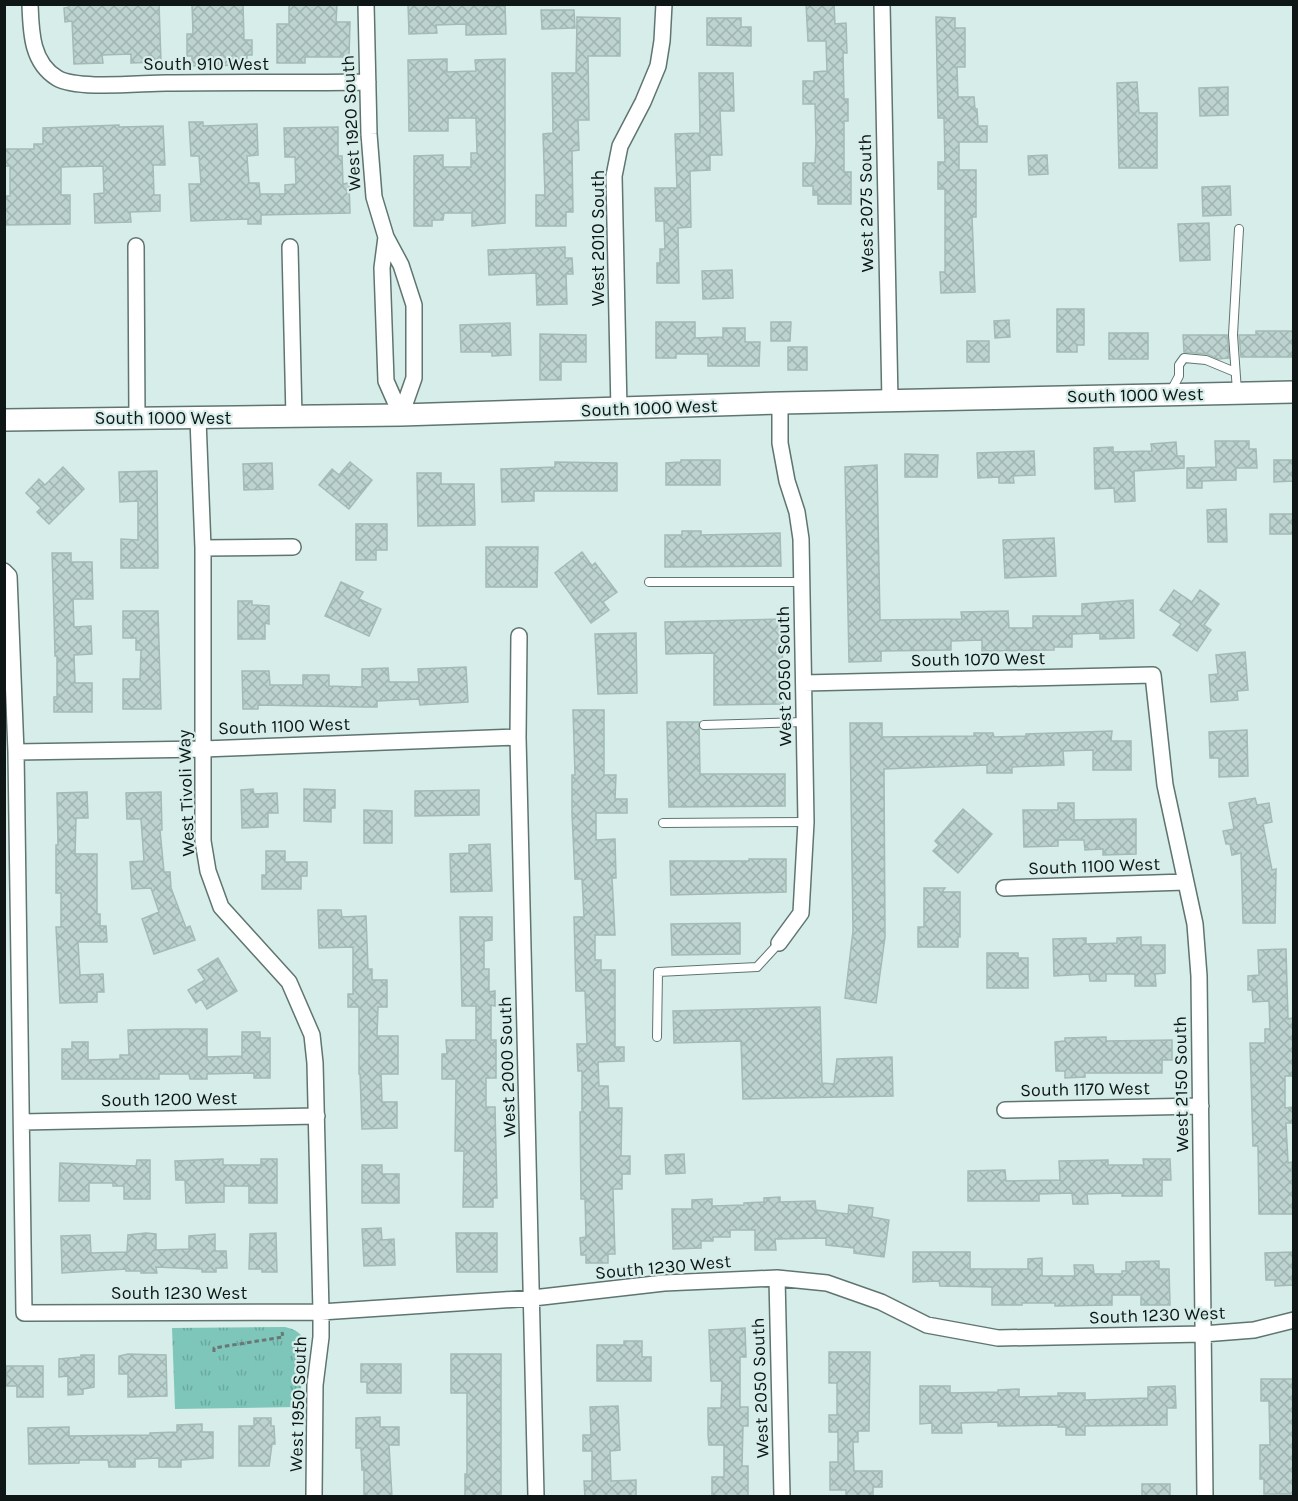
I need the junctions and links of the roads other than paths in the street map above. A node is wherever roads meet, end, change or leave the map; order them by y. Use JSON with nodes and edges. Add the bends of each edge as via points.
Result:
{"nodes":[{"id":1,"x":30,"y":4,"type":"edge"},
{"id":2,"x":366,"y":4,"type":"edge"},
{"id":3,"x":664,"y":4,"type":"edge"},
{"id":4,"x":882,"y":4,"type":"edge"},
{"id":5,"x":368,"y":82,"type":"junction"},
{"id":6,"x":1239,"y":229,"type":"dead end"},
{"id":7,"x":386,"y":237,"type":"junction"},
{"id":8,"x":136,"y":246,"type":"dead end"},
{"id":9,"x":290,"y":247,"type":"dead end"},
{"id":10,"x":1236,"y":382,"type":"junction"},
{"id":11,"x":1293,"y":392,"type":"edge"},
{"id":12,"x":1169,"y":395,"type":"junction"},
{"id":13,"x":890,"y":401,"type":"junction"},
{"id":14,"x":780,"y":403,"type":"junction"},
{"id":15,"x":619,"y":410,"type":"junction"},
{"id":16,"x":402,"y":415,"type":"junction"},
{"id":17,"x":294,"y":417,"type":"junction"},
{"id":18,"x":137,"y":418,"type":"junction"},
{"id":19,"x":198,"y":419,"type":"junction"},
{"id":20,"x":4,"y":420,"type":"edge"},
{"id":21,"x":293,"y":547,"type":"dead end"},
{"id":22,"x":203,"y":548,"type":"junction"},
{"id":23,"x":4,"y":571,"type":"edge"},
{"id":24,"x":649,"y":582,"type":"dead end"},
{"id":25,"x":802,"y":582,"type":"junction"},
{"id":26,"x":519,"y":636,"type":"dead end"},
{"id":27,"x":1153,"y":675,"type":"joint"},
{"id":28,"x":804,"y":683,"type":"junction"},
{"id":29,"x":804,"y":722,"type":"junction"},
{"id":30,"x":704,"y":725,"type":"dead end"},
{"id":31,"x":518,"y":737,"type":"junction"},
{"id":32,"x":203,"y":749,"type":"junction"},
{"id":33,"x":16,"y":752,"type":"junction"},
{"id":34,"x":806,"y":822,"type":"junction"},
{"id":35,"x":663,"y":823,"type":"dead end"},
{"id":36,"x":1185,"y":882,"type":"junction"},
{"id":37,"x":1004,"y":888,"type":"dead end"},
{"id":38,"x":779,"y":943,"type":"joint"},
{"id":39,"x":657,"y":1037,"type":"dead end"},
{"id":40,"x":1201,"y":1106,"type":"junction"},
{"id":41,"x":1005,"y":1110,"type":"dead end"},
{"id":42,"x":317,"y":1116,"type":"junction"},
{"id":43,"x":22,"y":1122,"type":"junction"},
{"id":44,"x":777,"y":1278,"type":"junction"},
{"id":45,"x":533,"y":1298,"type":"junction"},
{"id":46,"x":321,"y":1312,"type":"junction"},
{"id":47,"x":1293,"y":1320,"type":"edge"},
{"id":48,"x":1203,"y":1334,"type":"junction"},
{"id":49,"x":314,"y":1497,"type":"edge"},
{"id":50,"x":536,"y":1497,"type":"edge"},
{"id":51,"x":783,"y":1497,"type":"edge"},
{"id":52,"x":1205,"y":1497,"type":"edge"}],
"edges":[{"from":1,"to":5,"type":"street","name":"South 910 West","via":[[34,46],[49,72],[64,82]]},
{"from":2,"to":5,"type":"street","name":"West 1920 South"},
{"from":3,"to":15,"type":"street","name":"West 2010 South","via":[[658,66],[620,146],[614,176]]},
{"from":4,"to":13,"type":"street","name":"West 2075 South"},
{"from":5,"to":7,"type":"street","name":"West 1920 South","via":[[372,180]]},
{"from":6,"to":10,"type":"lane","via":[[1233,335]]},
{"from":7,"to":16,"type":"street","name":"West 1920 South","via":[[382,268],[387,381]]},
{"from":7,"to":16,"type":"street","name":"West 1920 South","via":[[401,265],[414,305],[414,378]]},
{"from":8,"to":18,"type":"street"},
{"from":9,"to":17,"type":"street"},
{"from":10,"to":11,"type":"main road","name":"South 1000 West"},
{"from":10,"to":12,"type":"main road","name":"South 1000 West"},
{"from":10,"to":12,"type":"lane","via":[[1206,360],[1184,358]]},
{"from":12,"to":13,"type":"main road","name":"South 1000 West"},
{"from":13,"to":14,"type":"main road","name":"South 1000 West"},
{"from":14,"to":15,"type":"main road","name":"South 1000 West"},
{"from":14,"to":25,"type":"street","name":"West 2050 South","via":[[780,443],[797,512]]},
{"from":15,"to":16,"type":"main road","name":"South 1000 West"},
{"from":16,"to":17,"type":"main road","name":"South 1000 West"},
{"from":17,"to":19,"type":"main road","name":"South 1000 West"},
{"from":18,"to":19,"type":"main road","name":"South 1000 West"},
{"from":18,"to":20,"type":"main road","name":"South 1000 West"},
{"from":19,"to":22,"type":"street","name":"West Tivoli Way"},
{"from":21,"to":22,"type":"street"},
{"from":22,"to":32,"type":"street","name":"West Tivoli Way"},
{"from":23,"to":33,"type":"street","via":[[9,576]]},
{"from":24,"to":25,"type":"lane"},
{"from":25,"to":28,"type":"street","name":"West 2050 South"},
{"from":26,"to":31,"type":"street","name":"West 2000 South"},
{"from":27,"to":28,"type":"street","name":"South 1070 West"},
{"from":27,"to":36,"type":"street","name":"West 2150 South","via":[[1165,785]]},
{"from":28,"to":29,"type":"street","name":"West 2050 South"},
{"from":29,"to":30,"type":"lane"},
{"from":29,"to":34,"type":"street","name":"West 2050 South"},
{"from":31,"to":32,"type":"street","name":"South 1100 West"},
{"from":31,"to":45,"type":"street","name":"West 2000 South"},
{"from":32,"to":33,"type":"street","name":"South 1100 West"},
{"from":32,"to":42,"type":"street","name":"West Tivoli Way","via":[[203,841],[208,871],[221,907],[289,982],[312,1035]]},
{"from":33,"to":43,"type":"street"},
{"from":34,"to":35,"type":"lane"},
{"from":34,"to":38,"type":"street","name":"West 2050 South","via":[[801,912]]},
{"from":36,"to":37,"type":"street","name":"South 1100 West"},
{"from":36,"to":40,"type":"street","name":"West 2150 South","via":[[1195,924],[1199,976]]},
{"from":38,"to":39,"type":"lane","via":[[757,967],[658,972]]},
{"from":40,"to":41,"type":"street","name":"South 1170 West"},
{"from":40,"to":48,"type":"street","name":"West 2150 South"},
{"from":42,"to":43,"type":"street","name":"South 1200 West"},
{"from":42,"to":46,"type":"street","name":"West Tivoli Way"},
{"from":43,"to":46,"type":"street","name":"South 1230 West","via":[[24,1313]]},
{"from":44,"to":45,"type":"street","name":"South 1230 West","via":[[654,1284]]},
{"from":44,"to":48,"type":"street","name":"South 1230 West","via":[[827,1283],[881,1302],[927,1325],[998,1338]]},
{"from":44,"to":51,"type":"street","name":"West 2050 South"},
{"from":45,"to":46,"type":"street","name":"South 1230 West"},
{"from":45,"to":50,"type":"street","name":"West 2000 South"},
{"from":46,"to":49,"type":"street","name":"West 1950 South","via":[[315,1385]]},
{"from":47,"to":48,"type":"street","name":"South 1230 West","via":[[1254,1330]]},
{"from":48,"to":52,"type":"street","name":"West 2150 South"}]}
